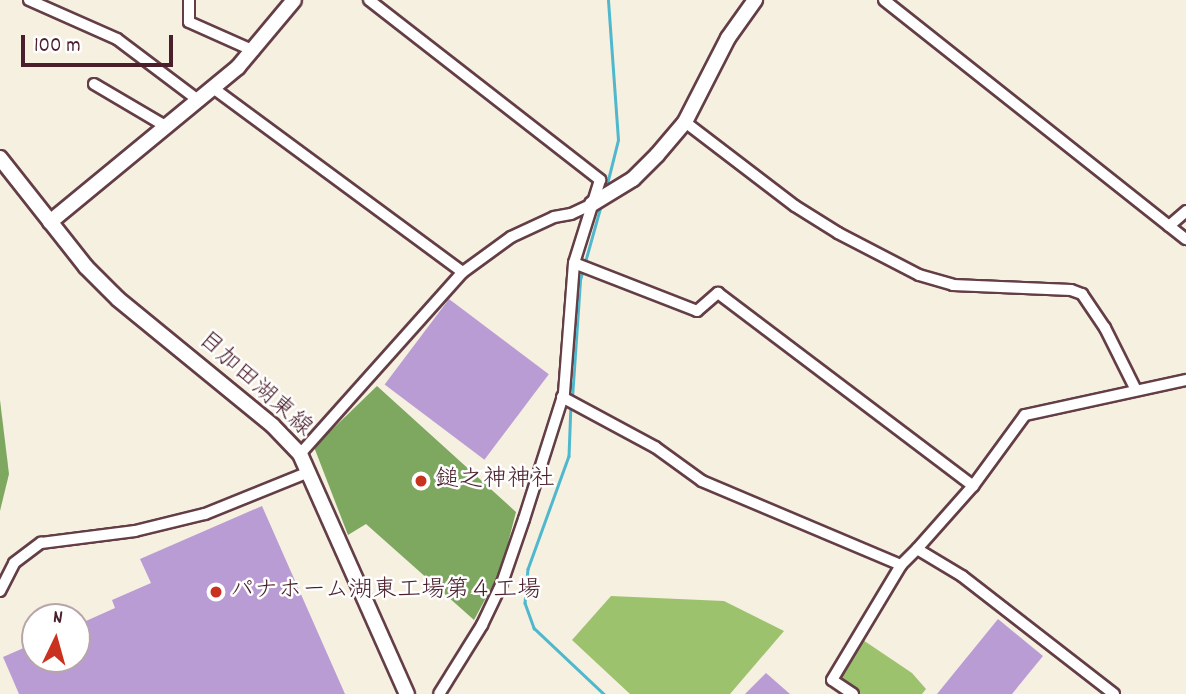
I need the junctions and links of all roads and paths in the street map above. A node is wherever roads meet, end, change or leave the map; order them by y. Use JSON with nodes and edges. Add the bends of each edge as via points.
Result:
{"nodes":[{"id":1,"x":29,"y":0,"type":"edge"},
{"id":2,"x":189,"y":0,"type":"edge"},
{"id":3,"x":294,"y":0,"type":"edge"},
{"id":4,"x":369,"y":0,"type":"edge"},
{"id":5,"x":755,"y":0,"type":"edge"},
{"id":6,"x":884,"y":0,"type":"edge"},
{"id":7,"x":254,"y":51,"type":"junction"},
{"id":8,"x":94,"y":84,"type":"dead end"},
{"id":9,"x":213,"y":88,"type":"junction"},
{"id":10,"x":198,"y":100,"type":"junction"},
{"id":11,"x":685,"y":122,"type":"junction"},
{"id":12,"x":167,"y":127,"type":"junction"},
{"id":13,"x":0,"y":158,"type":"edge"},
{"id":14,"x":592,"y":204,"type":"junction"},
{"id":15,"x":1186,"y":211,"type":"edge"},
{"id":16,"x":50,"y":222,"type":"junction"},
{"id":17,"x":1169,"y":226,"type":"junction"},
{"id":18,"x":1186,"y":239,"type":"edge"},
{"id":19,"x":580,"y":265,"type":"junction"},
{"id":20,"x":463,"y":272,"type":"junction"},
{"id":21,"x":1186,"y":380,"type":"edge"},
{"id":22,"x":1136,"y":390,"type":"junction"},
{"id":23,"x":562,"y":397,"type":"junction"},
{"id":24,"x":300,"y":454,"type":"junction"},
{"id":25,"x":309,"y":472,"type":"junction"},
{"id":26,"x":973,"y":486,"type":"junction"},
{"id":27,"x":917,"y":549,"type":"junction"},
{"id":28,"x":901,"y":565,"type":"junction"},
{"id":29,"x":0,"y":591,"type":"edge"},
{"id":30,"x":407,"y":694,"type":"edge"},
{"id":31,"x":439,"y":694,"type":"edge"},
{"id":32,"x":853,"y":694,"type":"edge"},
{"id":33,"x":1114,"y":694,"type":"edge"}],
"edges":[{"from":1,"to":10,"type":"street","via":[[117,39]]},
{"from":2,"to":7,"type":"street","via":[[190,22]]},
{"from":3,"to":7,"type":"main road"},
{"from":4,"to":14,"type":"street","via":[[600,180]]},
{"from":5,"to":11,"type":"main road","via":[[727,38]]},
{"from":6,"to":17,"type":"street"},
{"from":7,"to":9,"type":"main road"},
{"from":8,"to":12,"type":"street"},
{"from":9,"to":10,"type":"main road"},
{"from":9,"to":20,"type":"street"},
{"from":10,"to":12,"type":"main road"},
{"from":11,"to":14,"type":"main road","via":[[633,178]]},
{"from":11,"to":22,"type":"street","via":[[795,206],[894,264],[953,285],[1082,294]]},
{"from":12,"to":16,"type":"main road"},
{"from":13,"to":16,"type":"main road","name":"目加田湖東線"},
{"from":14,"to":19,"type":"street"},
{"from":14,"to":20,"type":"street","via":[[511,237]]},
{"from":15,"to":17,"type":"street"},
{"from":16,"to":24,"type":"main road","name":"目加田湖東線","via":[[118,299],[273,426]]},
{"from":17,"to":18,"type":"street"},
{"from":19,"to":23,"type":"street"},
{"from":19,"to":26,"type":"street","via":[[697,311],[718,293]]},
{"from":20,"to":24,"type":"street"},
{"from":21,"to":22,"type":"street"},
{"from":22,"to":26,"type":"street","via":[[1025,415]]},
{"from":23,"to":28,"type":"street","via":[[655,447],[702,481]]},
{"from":23,"to":31,"type":"street","via":[[502,583]]},
{"from":24,"to":25,"type":"main road","name":"目加田湖東線"},
{"from":25,"to":29,"type":"street","via":[[205,514],[135,531],[41,543],[14,563]]},
{"from":25,"to":30,"type":"main road","name":"目加田湖東線"},
{"from":26,"to":27,"type":"street"},
{"from":27,"to":28,"type":"street"},
{"from":27,"to":33,"type":"street","via":[[962,576]]},
{"from":28,"to":32,"type":"street","via":[[832,680]]}]}
